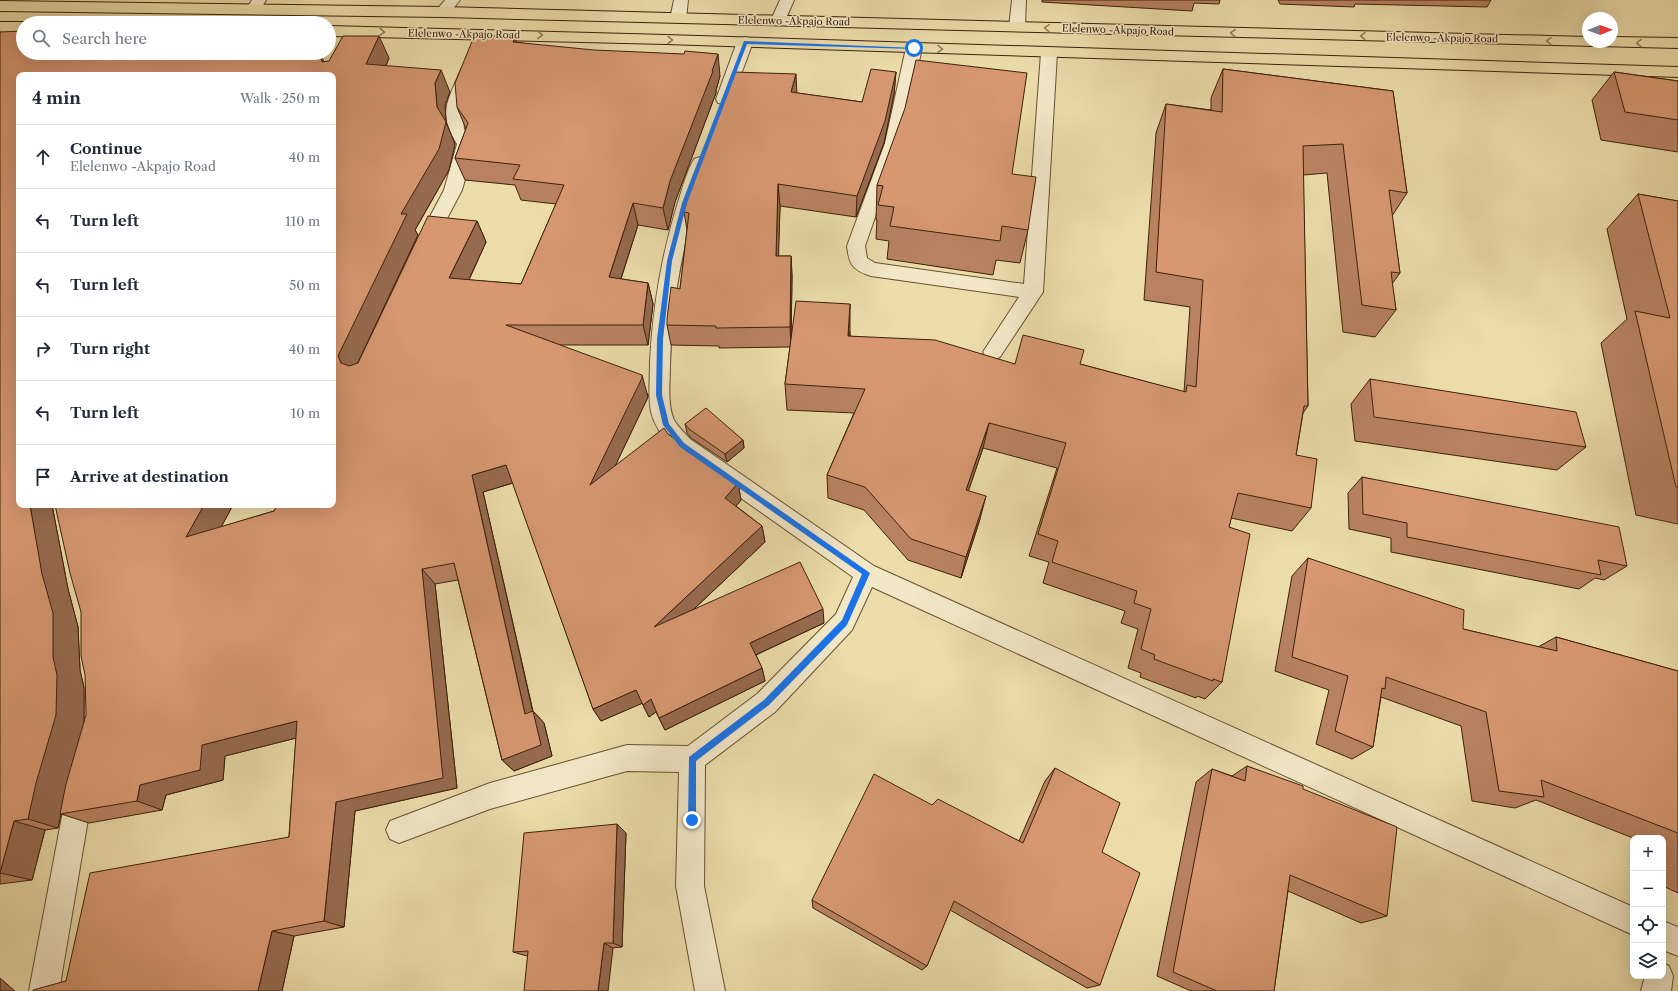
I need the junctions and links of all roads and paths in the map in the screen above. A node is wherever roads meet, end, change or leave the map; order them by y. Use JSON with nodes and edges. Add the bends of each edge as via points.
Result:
{"nodes":[{"id":1,"x":453,"y":0,"type":"edge"},
{"id":2,"x":681,"y":0,"type":"edge"},
{"id":3,"x":787,"y":0,"type":"edge"},
{"id":4,"x":1019,"y":0,"type":"edge"},
{"id":5,"x":257,"y":4,"type":"edge"},
{"id":6,"x":0,"y":6,"type":"edge"},
{"id":7,"x":443,"y":12,"type":"junction"},
{"id":8,"x":678,"y":19,"type":"junction"},
{"id":9,"x":779,"y":20,"type":"junction"},
{"id":10,"x":0,"y":27,"type":"edge"},
{"id":11,"x":16,"y":27,"type":"edge"},
{"id":12,"x":1017,"y":27,"type":"junction"},
{"id":13,"x":336,"y":33,"type":"edge"},
{"id":14,"x":746,"y":42,"type":"junction"},
{"id":15,"x":1582,"y":42,"type":"edge"},
{"id":16,"x":1618,"y":42,"type":"edge"},
{"id":17,"x":1678,"y":43,"type":"edge"},
{"id":18,"x":478,"y":46,"type":"junction"},
{"id":19,"x":914,"y":48,"type":"junction"},
{"id":20,"x":1049,"y":53,"type":"junction"},
{"id":21,"x":1678,"y":72,"type":"edge"},
{"id":22,"x":718,"y":116,"type":"edge"},
{"id":23,"x":707,"y":145,"type":"edge"},
{"id":24,"x":416,"y":261,"type":"edge"},
{"id":25,"x":1033,"y":292,"type":"junction"},
{"id":26,"x":993,"y":352,"type":"dead end"},
{"id":27,"x":866,"y":573,"type":"junction"},
{"id":28,"x":692,"y":759,"type":"junction"},
{"id":29,"x":86,"y":771,"type":"edge"},
{"id":30,"x":399,"y":830,"type":"dead end"},
{"id":31,"x":1630,"y":920,"type":"edge"},
{"id":32,"x":1658,"y":979,"type":"edge"},
{"id":33,"x":44,"y":991,"type":"edge"},
{"id":34,"x":710,"y":991,"type":"edge"},
{"id":35,"x":1656,"y":991,"type":"edge"}],
"edges":[{"from":1,"to":7,"type":"street"},
{"from":2,"to":8,"type":"street"},
{"from":3,"to":9,"type":"street"},
{"from":4,"to":12,"type":"street"},
{"from":5,"to":6,"type":"main road","name":"Elelenwo -Akpajo Road"},
{"from":5,"to":7,"type":"main road","name":"Elelenwo -Akpajo Road"},
{"from":7,"to":8,"type":"main road","name":"Elelenwo -Akpajo Road"},
{"from":8,"to":9,"type":"main road","name":"Elelenwo -Akpajo Road"},
{"from":9,"to":12,"type":"main road","name":"Elelenwo -Akpajo Road"},
{"from":10,"to":11,"type":"main road"},
{"from":15,"to":12,"type":"main road","name":"Elelenwo -Akpajo Road","one_way":true},
{"from":13,"to":18,"type":"main road","name":"Elelenwo -Akpajo Road","one_way":true,"via":[[355,38]]},
{"from":18,"to":14,"type":"main road","name":"Elelenwo -Akpajo Road","one_way":true},
{"from":14,"to":19,"type":"main road","name":"Elelenwo -Akpajo Road"},
{"from":14,"to":22,"type":"street"},
{"from":17,"to":16,"type":"main road","one_way":true},
{"from":18,"to":24,"type":"street","via":[[454,105],[456,129],[466,144],[462,162],[453,190],[439,212]]},
{"from":19,"to":20,"type":"main road","name":"Elelenwo -Akpajo Road","one_way":true},
{"from":19,"to":25,"type":"street","via":[[893,143],[856,246],[858,260],[871,269]]},
{"from":20,"to":21,"type":"main road","name":"Elelenwo -Akpajo Road"},
{"from":20,"to":25,"type":"street"},
{"from":23,"to":27,"type":"street","via":[[685,203],[670,261],[660,339],[659,395],[666,425],[682,445]]},
{"from":25,"to":26,"type":"street"},
{"from":27,"to":28,"type":"street","via":[[844,622],[766,702]]},
{"from":27,"to":31,"type":"street"},
{"from":28,"to":30,"type":"street","via":[[627,758],[490,796]]},
{"from":28,"to":34,"type":"street","via":[[690,886]]},
{"from":29,"to":33,"type":"street","via":[[79,793]]},
{"from":32,"to":35,"type":"street"}]}
